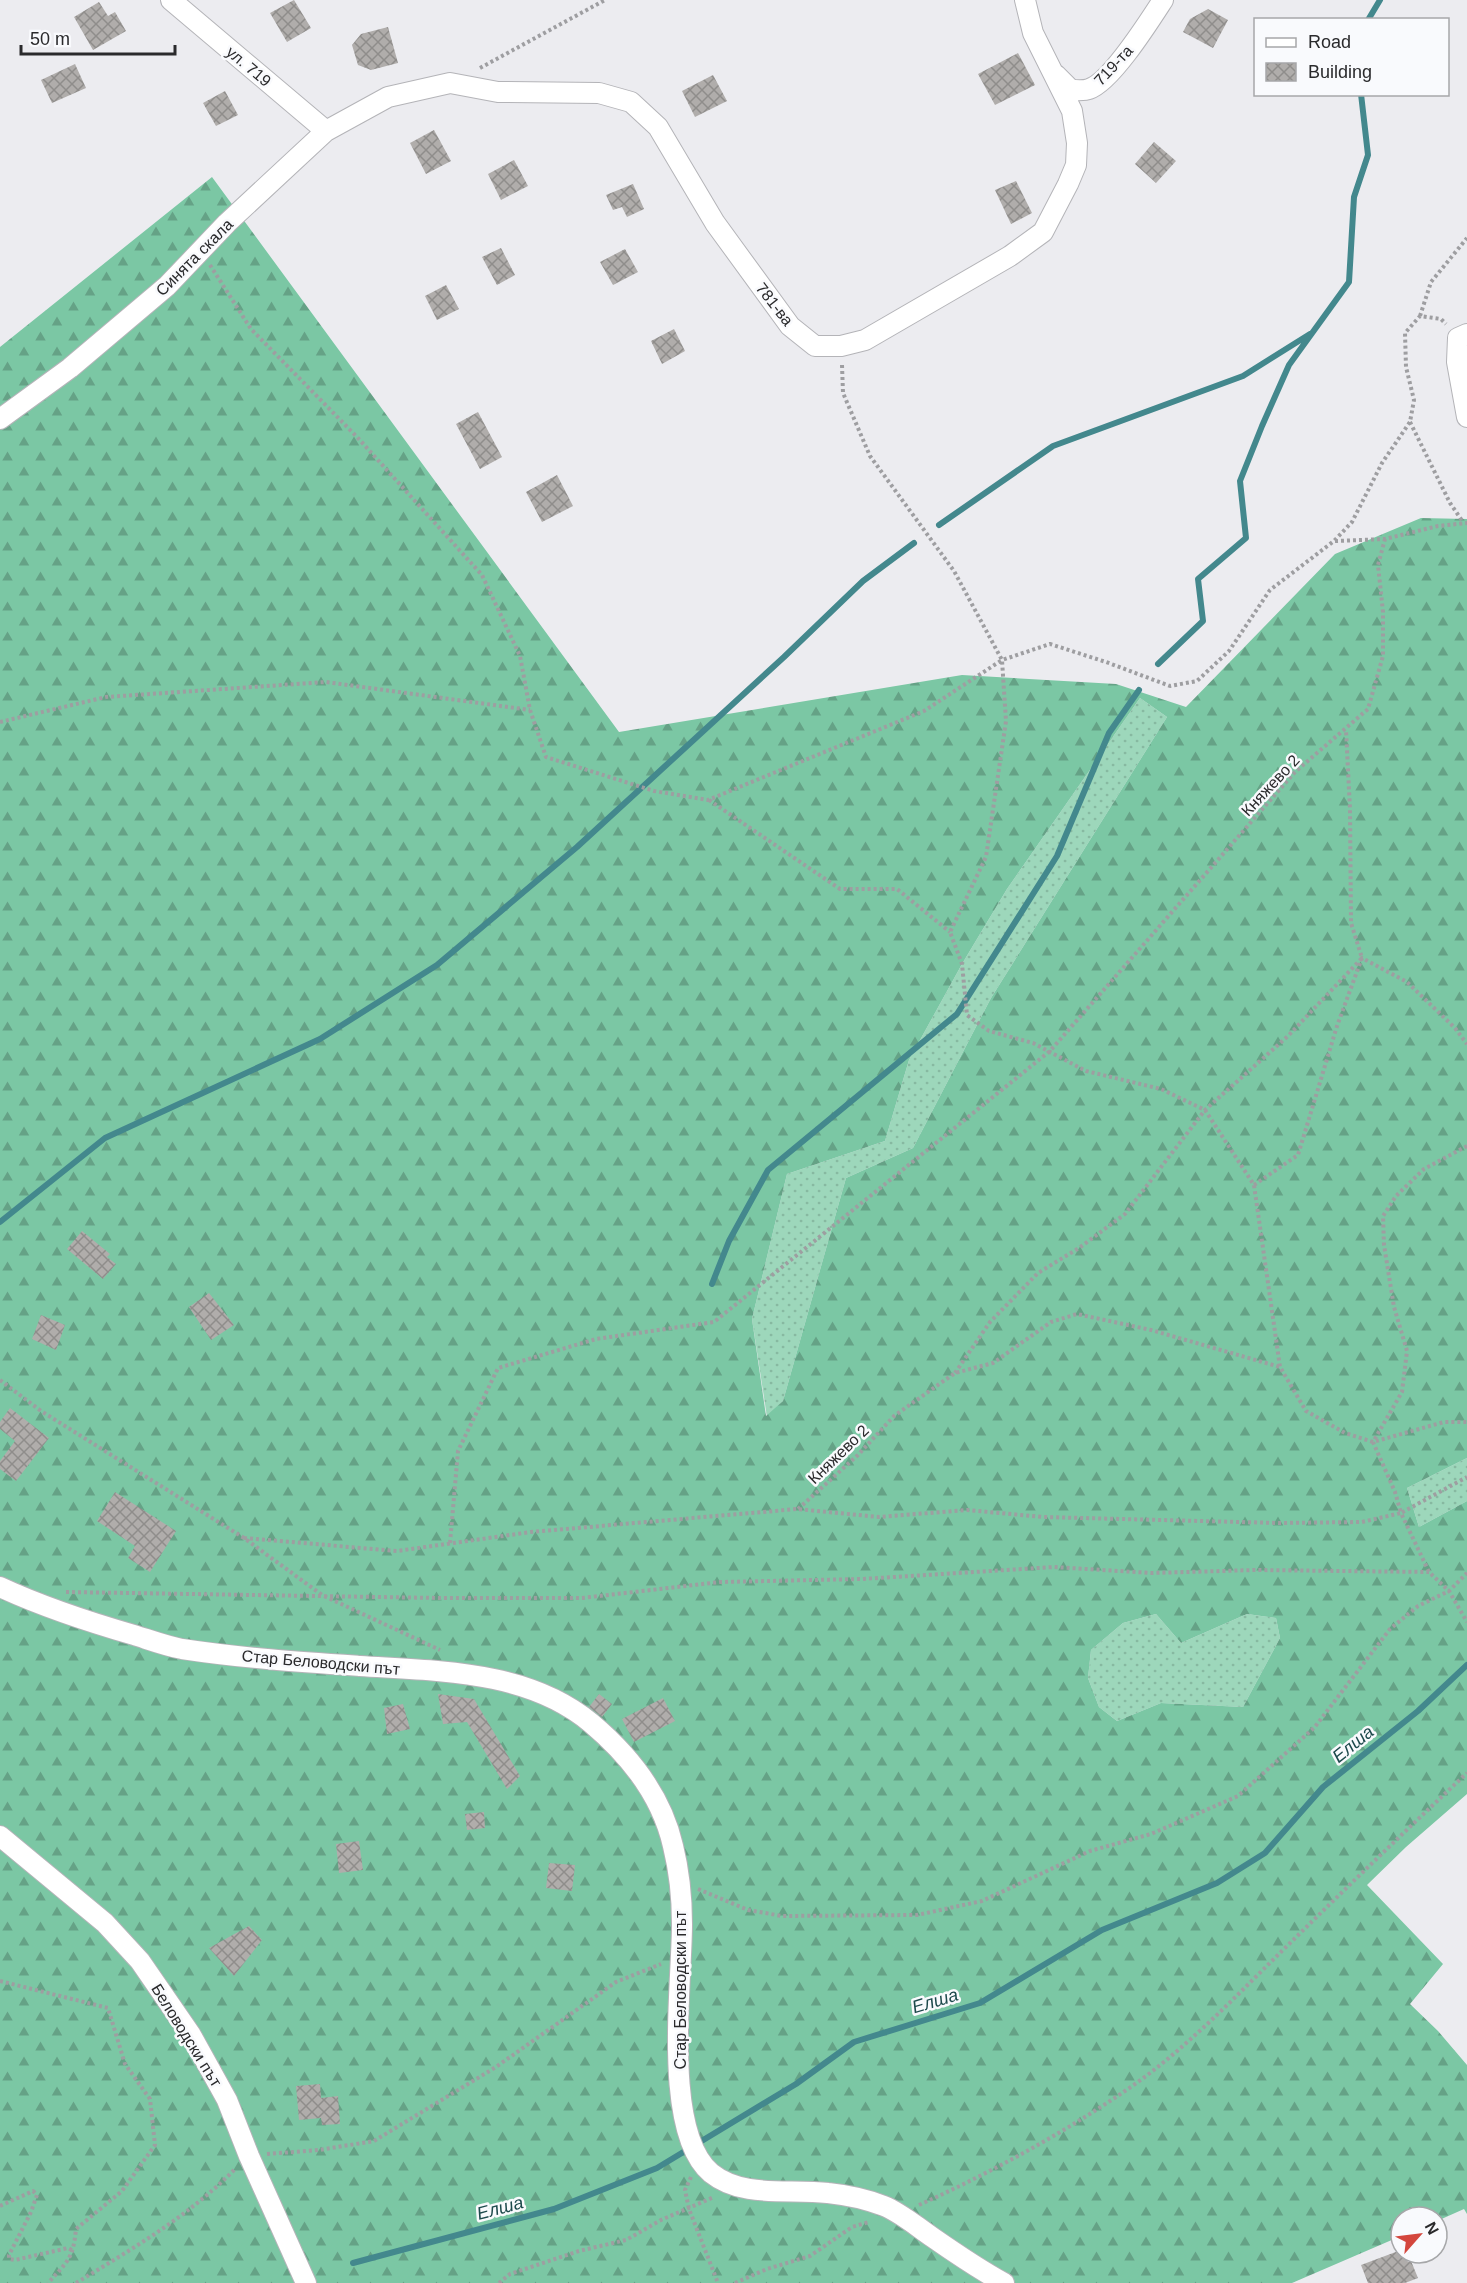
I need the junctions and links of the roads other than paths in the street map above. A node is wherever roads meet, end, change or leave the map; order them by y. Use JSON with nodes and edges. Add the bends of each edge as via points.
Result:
{"nodes":[{"id":1,"x":171,"y":0,"type":"edge"},
{"id":2,"x":1025,"y":0,"type":"edge"},
{"id":3,"x":1163,"y":0,"type":"edge"},
{"id":4,"x":1050,"y":69,"type":"junction"},
{"id":5,"x":388,"y":96,"type":"joint"},
{"id":6,"x":326,"y":131,"type":"junction"},
{"id":7,"x":1463,"y":336,"type":"edge"},
{"id":8,"x":1467,"y":417,"type":"edge"},
{"id":9,"x":0,"y":419,"type":"edge"},
{"id":10,"x":0,"y":1587,"type":"edge"},
{"id":11,"x":0,"y":1836,"type":"edge"},
{"id":12,"x":306,"y":2283,"type":"edge"},
{"id":13,"x":1004,"y":2283,"type":"edge"}],
"edges":[{"from":1,"to":6,"type":"street","name":"ул. 719"},
{"from":2,"to":4,"type":"street","name":"781-ва","via":[[1033,33]]},
{"from":3,"to":4,"type":"street","name":"719-та","via":[[1126,53],[1090,89],[1071,90]]},
{"from":4,"to":5,"type":"street","name":"781-ва","via":[[1072,111],[1077,143],[1076,165],[1043,232],[1010,256],[865,340],[841,346],[815,346],[790,326],[716,223],[658,127],[631,102],[599,93],[498,92],[450,83]]},
{"from":5,"to":6,"type":"street","name":"Синята скала"},
{"from":6,"to":9,"type":"street","name":"Синята скала","via":[[227,223],[167,286],[70,369]]},
{"from":7,"to":8,"type":"street","via":[[1457,362]]},
{"from":10,"to":13,"type":"street","name":"Стар Беловодски път","via":[[95,1624],[179,1648],[277,1660],[442,1672],[509,1682],[554,1700],[589,1721],[637,1770],[655,1799],[673,1844],[682,1920],[678,2063],[682,2110],[693,2149],[710,2172],[740,2187],[826,2192],[885,2207]]},
{"from":11,"to":12,"type":"street","name":"Беловодски път","via":[[105,1923],[140,1961],[191,2035],[222,2090]]}]}
